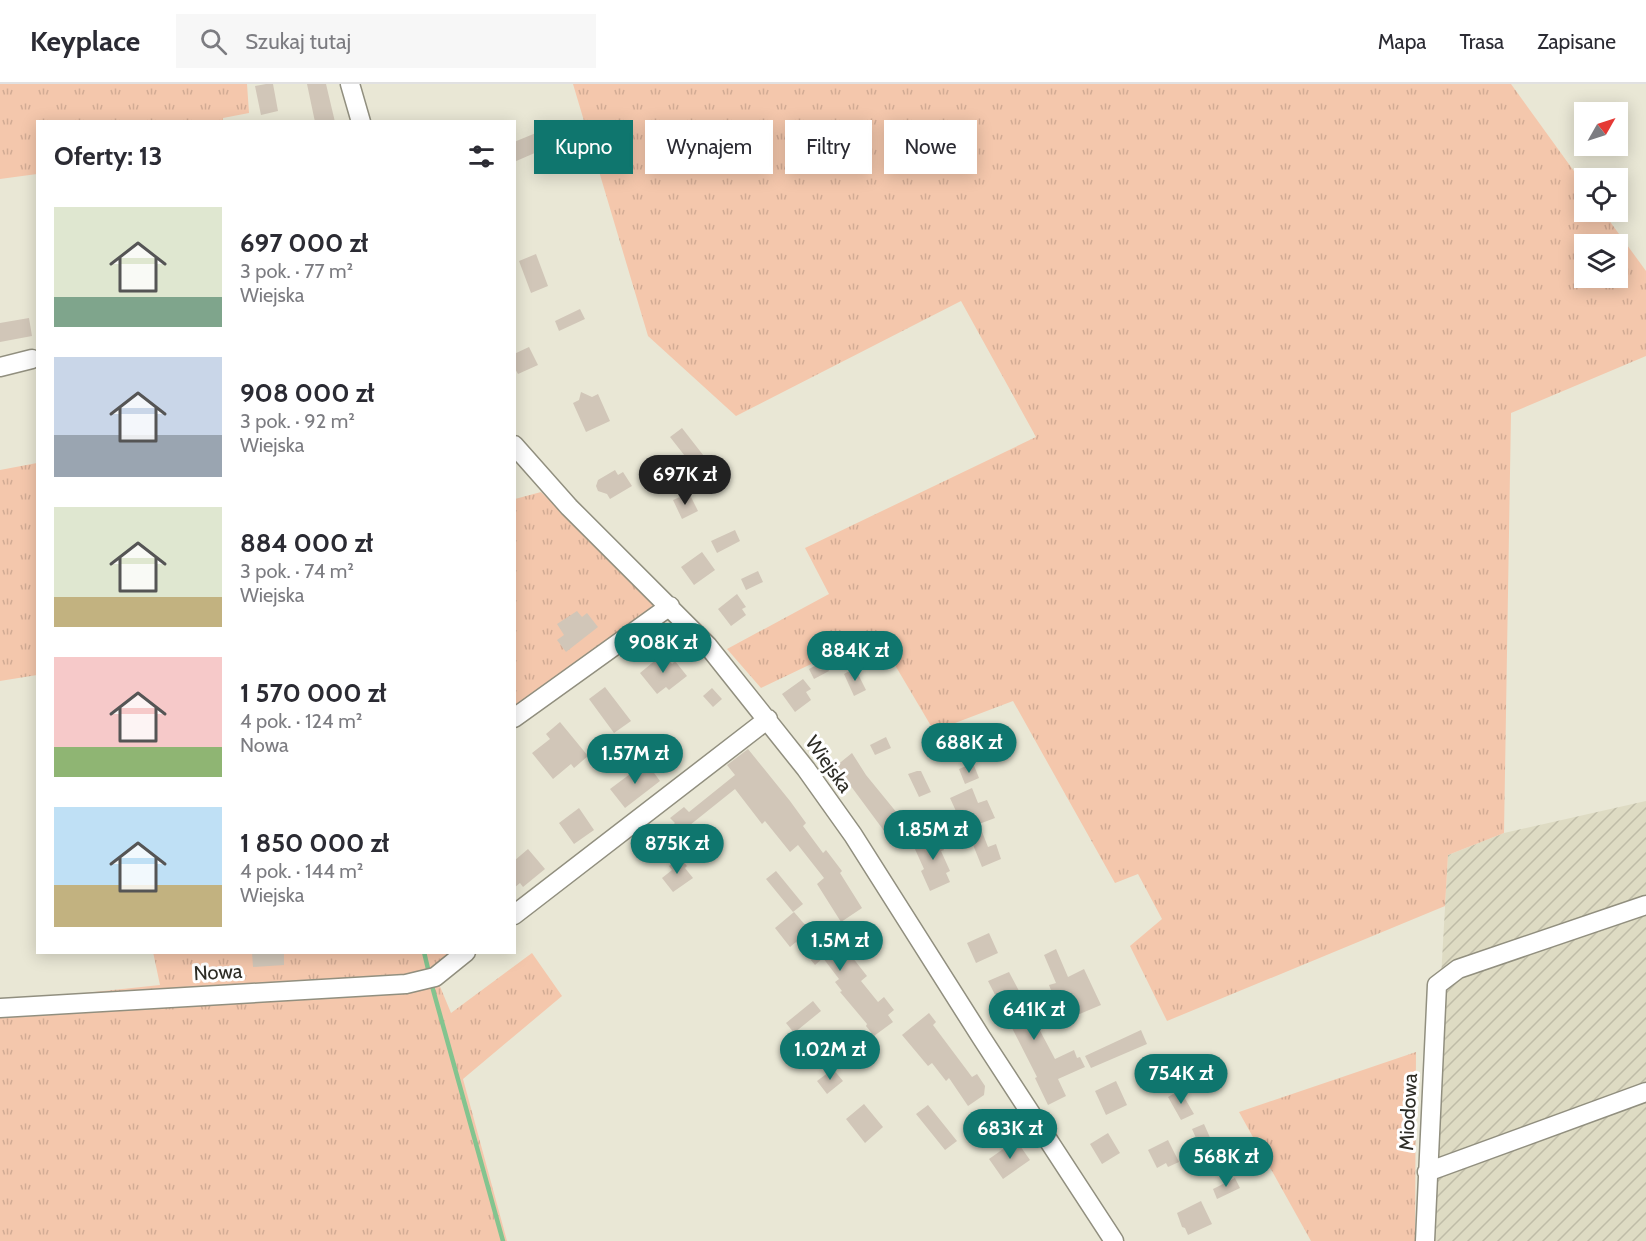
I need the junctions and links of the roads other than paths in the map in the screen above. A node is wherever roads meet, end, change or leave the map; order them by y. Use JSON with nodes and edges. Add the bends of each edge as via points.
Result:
{"nodes":[{"id":1,"x":350,"y":84,"type":"edge"},
{"id":2,"x":360,"y":120,"type":"edge"},
{"id":3,"x":32,"y":359,"type":"dead end"},
{"id":4,"x":0,"y":367,"type":"edge"},
{"id":5,"x":516,"y":447,"type":"edge"},
{"id":6,"x":670,"y":606,"type":"junction"},
{"id":7,"x":516,"y":717,"type":"edge"},
{"id":8,"x":768,"y":719,"type":"junction"},
{"id":9,"x":1646,"y":905,"type":"edge"},
{"id":10,"x":516,"y":913,"type":"edge"},
{"id":11,"x":464,"y":954,"type":"edge"},
{"id":12,"x":0,"y":1008,"type":"edge"},
{"id":13,"x":1646,"y":1092,"type":"edge"},
{"id":14,"x":1427,"y":1172,"type":"junction"},
{"id":15,"x":1114,"y":1241,"type":"edge"},
{"id":16,"x":1425,"y":1241,"type":"edge"}],
"edges":[{"from":1,"to":2,"type":"street"},
{"from":3,"to":4,"type":"street"},
{"from":5,"to":6,"type":"street","name":"Wiejska","via":[[569,507]]},
{"from":6,"to":7,"type":"street"},
{"from":6,"to":8,"type":"street","name":"Wiejska"},
{"from":8,"to":10,"type":"street"},
{"from":8,"to":15,"type":"street","name":"Wiejska","via":[[853,835]]},
{"from":9,"to":14,"type":"street","name":"Miodowa","via":[[1458,969],[1437,985]]},
{"from":11,"to":12,"type":"street","name":"Nowa","via":[[435,977],[406,984]]},
{"from":13,"to":14,"type":"street"},
{"from":14,"to":16,"type":"street","name":"Miodowa"}]}
